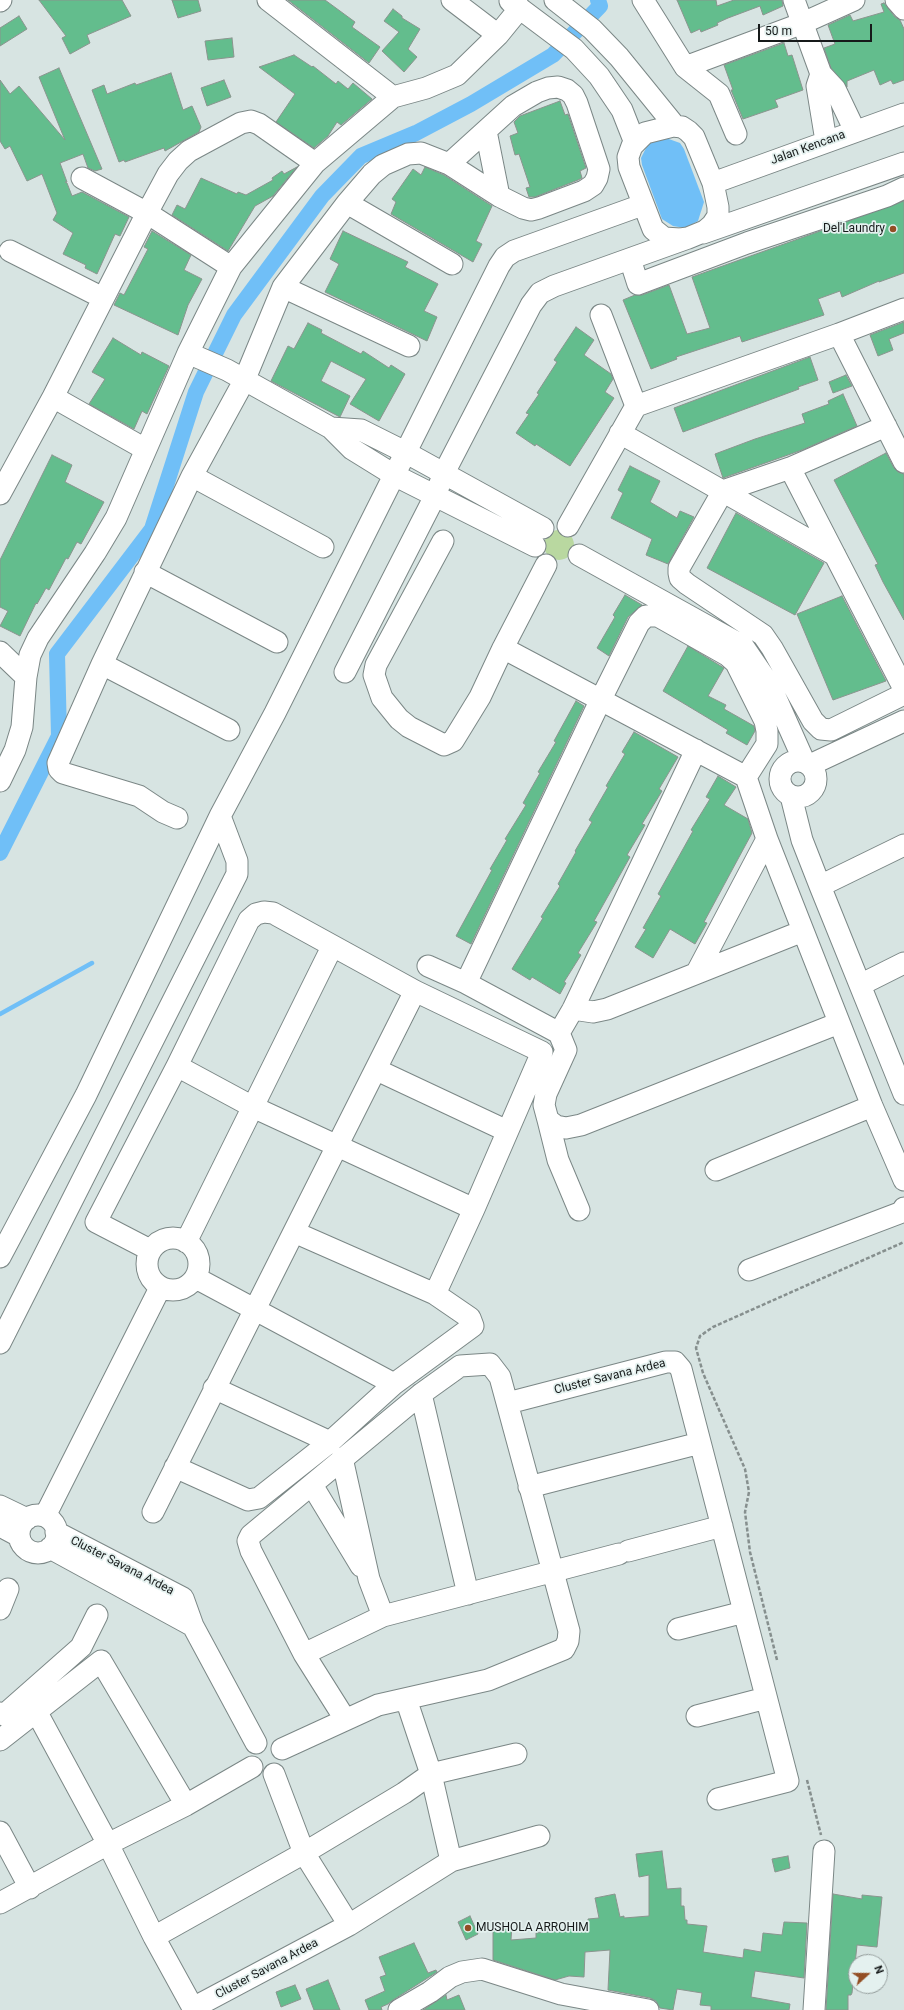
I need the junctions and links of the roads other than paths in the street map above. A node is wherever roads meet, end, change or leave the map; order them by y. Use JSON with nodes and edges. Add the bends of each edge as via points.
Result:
{"nodes":[{"id":1,"x":268,"y":0,"type":"edge"},
{"id":2,"x":452,"y":0,"type":"edge"},
{"id":3,"x":555,"y":0,"type":"edge"},
{"id":4,"x":643,"y":0,"type":"edge"},
{"id":5,"x":794,"y":0,"type":"edge"},
{"id":6,"x":854,"y":0,"type":"edge"},
{"id":7,"x":896,"y":0,"type":"edge"},
{"id":8,"x":515,"y":4,"type":"edge"},
{"id":9,"x":904,"y":9,"type":"edge"},
{"id":10,"x":803,"y":23,"type":"junction"},
{"id":11,"x":498,"y":35,"type":"junction"},
{"id":12,"x":708,"y":58,"type":"junction"},
{"id":13,"x":685,"y":67,"type":"junction"},
{"id":14,"x":821,"y":74,"type":"junction"},
{"id":15,"x":719,"y":94,"type":"junction"},
{"id":16,"x":393,"y":97,"type":"junction"},
{"id":17,"x":904,"y":114,"type":"edge"},
{"id":18,"x":676,"y":126,"type":"junction"},
{"id":19,"x":486,"y":131,"type":"junction"},
{"id":20,"x":855,"y":131,"type":"junction"},
{"id":21,"x":736,"y":134,"type":"dead end"},
{"id":22,"x":826,"y":141,"type":"junction"},
{"id":23,"x":635,"y":143,"type":"junction"},
{"id":24,"x":315,"y":163,"type":"junction"},
{"id":25,"x":904,"y":163,"type":"edge"},
{"id":26,"x":449,"y":164,"type":"junction"},
{"id":27,"x":82,"y":178,"type":"dead end"},
{"id":28,"x":713,"y":183,"type":"junction"},
{"id":29,"x":904,"y":188,"type":"edge"},
{"id":30,"x":499,"y":196,"type":"junction"},
{"id":31,"x":347,"y":203,"type":"junction"},
{"id":32,"x":642,"y":205,"type":"junction"},
{"id":33,"x":146,"y":214,"type":"junction"},
{"id":34,"x":740,"y":220,"type":"junction"},
{"id":35,"x":692,"y":237,"type":"junction"},
{"id":36,"x":747,"y":243,"type":"junction"},
{"id":37,"x":10,"y":250,"type":"dead end"},
{"id":38,"x":630,"y":259,"type":"junction"},
{"id":39,"x":452,"y":264,"type":"dead end"},
{"id":40,"x":231,"y":267,"type":"junction"},
{"id":41,"x":283,"y":287,"type":"junction"},
{"id":42,"x":103,"y":298,"type":"junction"},
{"id":43,"x":904,"y":309,"type":"edge"},
{"id":44,"x":601,"y":315,"type":"dead end"},
{"id":45,"x":839,"y":334,"type":"junction"},
{"id":46,"x":409,"y":346,"type":"dead end"},
{"id":47,"x":193,"y":355,"type":"junction"},
{"id":48,"x":235,"y":375,"type":"junction"},
{"id":49,"x":54,"y":397,"type":"junction"},
{"id":50,"x":636,"y":406,"type":"junction"},
{"id":51,"x":886,"y":426,"type":"junction"},
{"id":52,"x":331,"y":428,"type":"junction"},
{"id":53,"x":620,"y":433,"type":"junction"},
{"id":54,"x":145,"y":449,"type":"junction"},
{"id":55,"x":406,"y":452,"type":"junction"},
{"id":56,"x":904,"y":462,"type":"edge"},
{"id":57,"x":790,"y":468,"type":"junction"},
{"id":58,"x":444,"y":473,"type":"junction"},
{"id":59,"x":394,"y":475,"type":"junction"},
{"id":60,"x":192,"y":476,"type":"junction"},
{"id":61,"x":723,"y":492,"type":"junction"},
{"id":62,"x":0,"y":494,"type":"edge"},
{"id":63,"x":434,"y":496,"type":"junction"},
{"id":64,"x":568,"y":526,"type":"junction"},
{"id":65,"x":539,"y":537,"type":"junction"},
{"id":66,"x":442,"y":541,"type":"dead end"},
{"id":67,"x":323,"y":547,"type":"dead end"},
{"id":68,"x":579,"y":555,"type":"junction"},
{"id":69,"x":835,"y":555,"type":"junction"},
{"id":70,"x":546,"y":565,"type":"junction"},
{"id":71,"x":145,"y":572,"type":"junction"},
{"id":72,"x":277,"y":642,"type":"dead end"},
{"id":73,"x":503,"y":648,"type":"junction"},
{"id":74,"x":0,"y":652,"type":"edge"},
{"id":75,"x":102,"y":664,"type":"junction"},
{"id":76,"x":345,"y":672,"type":"dead end"},
{"id":77,"x":26,"y":677,"type":"junction"},
{"id":78,"x":904,"y":689,"type":"edge"},
{"id":79,"x":904,"y":694,"type":"edge"},
{"id":80,"x":601,"y":699,"type":"junction"},
{"id":81,"x":904,"y":721,"type":"edge"},
{"id":82,"x":229,"y":730,"type":"dead end"},
{"id":83,"x":696,"y":750,"type":"junction"},
{"id":84,"x":807,"y":763,"type":"junction"},
{"id":85,"x":746,"y":777,"type":"junction"},
{"id":86,"x":0,"y":781,"type":"edge"},
{"id":87,"x":220,"y":816,"type":"junction"},
{"id":88,"x":177,"y":818,"type":"dead end"},
{"id":89,"x":767,"y":839,"type":"junction"},
{"id":90,"x":904,"y":845,"type":"edge"},
{"id":91,"x":820,"y":886,"type":"junction"},
{"id":92,"x":803,"y":931,"type":"junction"},
{"id":93,"x":332,"y":947,"type":"junction"},
{"id":94,"x":904,"y":963,"type":"edge"},
{"id":95,"x":428,"y":966,"type":"dead end"},
{"id":96,"x":697,"y":972,"type":"junction"},
{"id":97,"x":466,"y":983,"type":"junction"},
{"id":98,"x":860,"y":985,"type":"junction"},
{"id":99,"x":415,"y":991,"type":"junction"},
{"id":100,"x":574,"y":1009,"type":"junction"},
{"id":101,"x":839,"y":1023,"type":"junction"},
{"id":102,"x":559,"y":1033,"type":"junction"},
{"id":103,"x":177,"y":1066,"type":"junction"},
{"id":104,"x":376,"y":1070,"type":"junction"},
{"id":105,"x":903,"y":1087,"type":"edge"},
{"id":106,"x":872,"y":1106,"type":"junction"},
{"id":107,"x":253,"y":1107,"type":"junction"},
{"id":108,"x":548,"y":1120,"type":"junction"},
{"id":109,"x":507,"y":1131,"type":"junction"},
{"id":110,"x":339,"y":1146,"type":"junction"},
{"id":111,"x":716,"y":1170,"type":"dead end"},
{"id":112,"x":904,"y":1180,"type":"edge"},
{"id":113,"x":474,"y":1208,"type":"junction"},
{"id":114,"x":904,"y":1208,"type":"edge"},
{"id":115,"x":579,"y":1210,"type":"dead end"},
{"id":116,"x":294,"y":1232,"type":"junction"},
{"id":117,"x":186,"y":1242,"type":"junction"},
{"id":118,"x":150,"y":1250,"type":"junction"},
{"id":119,"x":0,"y":1257,"type":"edge"},
{"id":120,"x":749,"y":1270,"type":"dead end"},
{"id":121,"x":196,"y":1278,"type":"junction"},
{"id":122,"x":160,"y":1288,"type":"junction"},
{"id":123,"x":435,"y":1294,"type":"junction"},
{"id":124,"x":254,"y":1308,"type":"junction"},
{"id":125,"x":0,"y":1343,"type":"edge"},
{"id":126,"x":394,"y":1384,"type":"junction"},
{"id":127,"x":214,"y":1388,"type":"junction"},
{"id":128,"x":421,"y":1394,"type":"junction"},
{"id":129,"x":508,"y":1403,"type":"junction"},
{"id":130,"x":700,"y":1443,"type":"junction"},
{"id":131,"x":336,"y":1450,"type":"junction"},
{"id":132,"x":175,"y":1467,"type":"junction"},
{"id":133,"x":312,"y":1485,"type":"junction"},
{"id":134,"x":529,"y":1487,"type":"junction"},
{"id":135,"x":0,"y":1506,"type":"edge"},
{"id":136,"x":153,"y":1512,"type":"dead end"},
{"id":137,"x":0,"y":1526,"type":"edge"},
{"id":138,"x":722,"y":1526,"type":"junction"},
{"id":139,"x":39,"y":1530,"type":"junction"},
{"id":140,"x":552,"y":1572,"type":"junction"},
{"id":141,"x":369,"y":1579,"type":"junction"},
{"id":142,"x":8,"y":1589,"type":"dead end"},
{"id":143,"x":468,"y":1594,"type":"junction"},
{"id":144,"x":0,"y":1609,"type":"edge"},
{"id":145,"x":744,"y":1612,"type":"junction"},
{"id":146,"x":96,"y":1615,"type":"dead end"},
{"id":147,"x":383,"y":1616,"type":"junction"},
{"id":148,"x":678,"y":1629,"type":"dead end"},
{"id":149,"x":304,"y":1654,"type":"junction"},
{"id":150,"x":766,"y":1698,"type":"junction"},
{"id":151,"x":406,"y":1699,"type":"junction"},
{"id":152,"x":36,"y":1711,"type":"junction"},
{"id":153,"x":0,"y":1712,"type":"edge"},
{"id":154,"x":697,"y":1716,"type":"dead end"},
{"id":155,"x":345,"y":1719,"type":"junction"},
{"id":156,"x":0,"y":1740,"type":"edge"},
{"id":157,"x":256,"y":1743,"type":"junction"},
{"id":158,"x":282,"y":1749,"type":"junction"},
{"id":159,"x":516,"y":1754,"type":"dead end"},
{"id":160,"x":252,"y":1767,"type":"junction"},
{"id":161,"x":274,"y":1774,"type":"junction"},
{"id":162,"x":431,"y":1774,"type":"junction"},
{"id":163,"x":718,"y":1799,"type":"dead end"},
{"id":164,"x":186,"y":1805,"type":"junction"},
{"id":165,"x":0,"y":1832,"type":"edge"},
{"id":166,"x":539,"y":1836,"type":"dead end"},
{"id":167,"x":108,"y":1844,"type":"junction"},
{"id":168,"x":824,"y":1851,"type":"road end"},
{"id":169,"x":304,"y":1853,"type":"junction"},
{"id":170,"x":451,"y":1861,"type":"junction"},
{"id":171,"x":30,"y":1888,"type":"junction"},
{"id":172,"x":0,"y":1903,"type":"edge"},
{"id":173,"x":349,"y":1925,"type":"junction"},
{"id":174,"x":154,"y":1937,"type":"junction"},
{"id":175,"x":399,"y":2010,"type":"edge"},
{"id":176,"x":648,"y":2010,"type":"edge"},
{"id":177,"x":814,"y":2010,"type":"edge"}],
"edges":[{"from":1,"to":16,"type":"street"},
{"from":2,"to":11,"type":"street"},
{"from":3,"to":18,"type":"street","via":[[584,23],[619,57]]},
{"from":4,"to":13,"type":"street"},
{"from":5,"to":10,"type":"street"},
{"from":6,"to":10,"type":"street"},
{"from":7,"to":9,"type":"street"},
{"from":8,"to":11,"type":"street"},
{"from":8,"to":23,"type":"street","via":[[567,44],[599,76],[622,110]]},
{"from":10,"to":12,"type":"street"},
{"from":10,"to":14,"type":"street"},
{"from":11,"to":16,"type":"street","via":[[457,75],[426,88]]},
{"from":12,"to":13,"type":"street"},
{"from":12,"to":15,"type":"street"},
{"from":13,"to":15,"type":"street"},
{"from":14,"to":20,"type":"street","via":[[835,89]]},
{"from":14,"to":22,"type":"street","via":[[817,86]]},
{"from":15,"to":21,"type":"street"},
{"from":16,"to":24,"type":"street"},
{"from":17,"to":20,"type":"street","name":"Jalan Kencana"},
{"from":18,"to":23,"type":"street","via":[[645,133]]},
{"from":18,"to":28,"type":"street","via":[[694,137]]},
{"from":19,"to":26,"type":"street"},
{"from":19,"to":30,"type":"street"},
{"from":19,"to":30,"type":"street","via":[[513,106],[537,92],[558,87],[567,90],[577,103],[599,169],[593,185],[584,191],[539,208],[523,208]]},
{"from":20,"to":22,"type":"street","name":"Jalan Kencana"},
{"from":22,"to":28,"type":"street","name":"Jalan Kencana"},
{"from":23,"to":32,"type":"street","via":[[628,157],[629,167]]},
{"from":24,"to":33,"type":"street","via":[[259,124],[251,121],[241,123],[189,151],[178,161]]},
{"from":24,"to":40,"type":"street"},
{"from":25,"to":34,"type":"street"},
{"from":26,"to":30,"type":"street"},
{"from":26,"to":31,"type":"street","via":[[421,153],[394,159],[372,174]]},
{"from":27,"to":33,"type":"street"},
{"from":28,"to":35,"type":"street","via":[[717,196],[718,216],[712,225]]},
{"from":29,"to":36,"type":"street"},
{"from":31,"to":39,"type":"street"},
{"from":31,"to":41,"type":"street"},
{"from":32,"to":35,"type":"street","via":[[653,230],[658,235],[664,238]]},
{"from":32,"to":55,"type":"street","via":[[514,251],[505,257]]},
{"from":33,"to":40,"type":"street"},
{"from":33,"to":42,"type":"street"},
{"from":34,"to":35,"type":"street"},
{"from":34,"to":36,"type":"street"},
{"from":35,"to":38,"type":"street"},
{"from":36,"to":38,"type":"street","via":[[638,284]]},
{"from":37,"to":42,"type":"street"},
{"from":38,"to":58,"type":"street","via":[[540,293],[531,305]]},
{"from":40,"to":47,"type":"street"},
{"from":41,"to":46,"type":"street"},
{"from":41,"to":48,"type":"street"},
{"from":42,"to":49,"type":"street"},
{"from":43,"to":45,"type":"street"},
{"from":44,"to":50,"type":"street"},
{"from":45,"to":50,"type":"street"},
{"from":45,"to":51,"type":"street"},
{"from":47,"to":48,"type":"street"},
{"from":47,"to":54,"type":"street"},
{"from":48,"to":52,"type":"street"},
{"from":48,"to":60,"type":"street"},
{"from":49,"to":54,"type":"street"},
{"from":49,"to":62,"type":"street"},
{"from":50,"to":53,"type":"street"},
{"from":51,"to":56,"type":"street"},
{"from":51,"to":57,"type":"street"},
{"from":52,"to":55,"type":"street","via":[[361,430]]},
{"from":52,"to":59,"type":"street","via":[[352,449]]},
{"from":53,"to":61,"type":"street"},
{"from":53,"to":64,"type":"street"},
{"from":54,"to":77,"type":"street","via":[[116,518],[38,638],[30,655]]},
{"from":55,"to":58,"type":"street"},
{"from":55,"to":59,"type":"street"},
{"from":57,"to":61,"type":"street"},
{"from":57,"to":69,"type":"street"},
{"from":58,"to":63,"type":"street"},
{"from":58,"to":65,"type":"street"},
{"from":59,"to":63,"type":"street"},
{"from":59,"to":87,"type":"street"},
{"from":60,"to":67,"type":"street"},
{"from":60,"to":71,"type":"street"},
{"from":61,"to":69,"type":"street"},
{"from":61,"to":79,"type":"street","via":[[679,568],[680,578],[763,635],[813,721],[822,729],[831,730]]},
{"from":63,"to":65,"type":"street"},
{"from":63,"to":76,"type":"street"},
{"from":64,"to":65,"type":"street","via":[[553,524]]},
{"from":64,"to":68,"type":"street","via":[[580,540]]},
{"from":65,"to":70,"type":"street","via":[[538,557]]},
{"from":66,"to":73,"type":"street","via":[[376,666],[374,675],[382,698],[391,711],[409,727],[444,745],[451,744],[480,697]]},
{"from":68,"to":70,"type":"street","via":[[572,563],[562,568]]},
{"from":68,"to":84,"type":"street","via":[[743,646],[771,687]]},
{"from":69,"to":78,"type":"street"},
{"from":70,"to":73,"type":"street"},
{"from":71,"to":72,"type":"street"},
{"from":71,"to":75,"type":"street"},
{"from":73,"to":80,"type":"street"},
{"from":74,"to":77,"type":"street"},
{"from":75,"to":82,"type":"street"},
{"from":75,"to":88,"type":"street","via":[[58,763],[60,769],[63,773],[139,796]]},
{"from":77,"to":86,"type":"street","via":[[22,727],[15,750]]},
{"from":80,"to":83,"type":"street"},
{"from":80,"to":85,"type":"street","via":[[638,623],[646,616],[658,616],[727,655],[736,664],[765,721],[767,731],[767,744]]},
{"from":80,"to":97,"type":"street"},
{"from":81,"to":84,"type":"street"},
{"from":83,"to":85,"type":"street"},
{"from":83,"to":100,"type":"street"},
{"from":84,"to":91,"type":"street","via":[[790,762],[780,772],[780,786],[791,796],[802,840]]},
{"from":85,"to":89,"type":"street"},
{"from":87,"to":119,"type":"street","via":[[86,1095]]},
{"from":87,"to":125,"type":"street","via":[[237,861],[237,874]]},
{"from":89,"to":92,"type":"street"},
{"from":89,"to":96,"type":"street"},
{"from":90,"to":91,"type":"street"},
{"from":91,"to":98,"type":"street"},
{"from":92,"to":96,"type":"street"},
{"from":92,"to":101,"type":"street"},
{"from":93,"to":99,"type":"street"},
{"from":93,"to":103,"type":"street","via":[[273,913],[256,914],[249,920]]},
{"from":93,"to":107,"type":"street"},
{"from":94,"to":98,"type":"street"},
{"from":95,"to":97,"type":"street"},
{"from":96,"to":100,"type":"street","via":[[607,1009],[593,1012]]},
{"from":97,"to":102,"type":"street"},
{"from":98,"to":105,"type":"street"},
{"from":99,"to":104,"type":"street"},
{"from":99,"to":109,"type":"street","via":[[542,1052]]},
{"from":100,"to":102,"type":"street"},
{"from":101,"to":106,"type":"street"},
{"from":101,"to":108,"type":"street","via":[[581,1125],[566,1128],[556,1126]]},
{"from":102,"to":108,"type":"street","via":[[566,1050],[546,1094],[544,1105]]},
{"from":103,"to":107,"type":"street"},
{"from":103,"to":118,"type":"street","via":[[96,1222]]},
{"from":104,"to":109,"type":"street"},
{"from":104,"to":110,"type":"street"},
{"from":106,"to":111,"type":"street"},
{"from":106,"to":112,"type":"street"},
{"from":107,"to":110,"type":"street"},
{"from":107,"to":117,"type":"street"},
{"from":108,"to":115,"type":"street","via":[[558,1160]]},
{"from":109,"to":113,"type":"street"},
{"from":110,"to":113,"type":"street"},
{"from":110,"to":116,"type":"street"},
{"from":113,"to":123,"type":"street"},
{"from":114,"to":120,"type":"street","via":[[902,1212]]},
{"from":116,"to":123,"type":"street"},
{"from":116,"to":124,"type":"street"},
{"from":117,"to":118,"type":"street","via":[[173,1238],[161,1241]]},
{"from":117,"to":121,"type":"street","via":[[196,1251],[199,1264]]},
{"from":118,"to":122,"type":"street","via":[[146,1264],[150,1278]]},
{"from":121,"to":122,"type":"street","via":[[186,1287],[173,1291]]},
{"from":121,"to":124,"type":"street"},
{"from":122,"to":139,"type":"street"},
{"from":123,"to":126,"type":"street","via":[[470,1318],[473,1326]]},
{"from":124,"to":126,"type":"street"},
{"from":124,"to":127,"type":"street"},
{"from":126,"to":131,"type":"street"},
{"from":127,"to":131,"type":"street"},
{"from":127,"to":132,"type":"street"},
{"from":128,"to":129,"type":"street","via":[[460,1366],[490,1364],[500,1377]]},
{"from":128,"to":131,"type":"street"},
{"from":128,"to":143,"type":"street"},
{"from":129,"to":130,"type":"street","name":"Cluster Savana Ardea","via":[[666,1362],[675,1362],[681,1369]]},
{"from":129,"to":134,"type":"street"},
{"from":130,"to":134,"type":"street"},
{"from":130,"to":138,"type":"street","name":"Cluster Savana Ardea"},
{"from":131,"to":132,"type":"street","via":[[254,1500],[248,1500]]},
{"from":131,"to":133,"type":"street"},
{"from":131,"to":141,"type":"street"},
{"from":132,"to":136,"type":"street"},
{"from":133,"to":141,"type":"street"},
{"from":133,"to":149,"type":"street","via":[[251,1535],[248,1541],[250,1551]]},
{"from":134,"to":140,"type":"street"},
{"from":135,"to":139,"type":"street","name":"Cluster Savana Ardea"},
{"from":137,"to":139,"type":"street","name":"Cluster Savana Ardea"},
{"from":138,"to":140,"type":"street"},
{"from":138,"to":145,"type":"street","name":"Cluster Savana Ardea"},
{"from":139,"to":157,"type":"street","name":"Cluster Savana Ardea","via":[[183,1598],[193,1626]]},
{"from":140,"to":143,"type":"street"},
{"from":140,"to":151,"type":"street","via":[[569,1631],[564,1649],[488,1680]]},
{"from":141,"to":147,"type":"street"},
{"from":142,"to":144,"type":"street"},
{"from":143,"to":147,"type":"street"},
{"from":145,"to":148,"type":"street"},
{"from":145,"to":150,"type":"street","name":"Cluster Savana Ardea"},
{"from":146,"to":153,"type":"street","via":[[81,1647],[4,1714]]},
{"from":147,"to":149,"type":"street"},
{"from":149,"to":155,"type":"street"},
{"from":150,"to":154,"type":"street"},
{"from":150,"to":163,"type":"street","name":"Cluster Savana Ardea","via":[[788,1781]]},
{"from":151,"to":155,"type":"street","via":[[378,1706]]},
{"from":151,"to":162,"type":"street"},
{"from":152,"to":156,"type":"street"},
{"from":152,"to":164,"type":"street","via":[[101,1661]]},
{"from":152,"to":167,"type":"street","name":"Cluster Savana Ardea"},
{"from":155,"to":158,"type":"street"},
{"from":157,"to":158,"type":"street","via":[[267,1740],[278,1744]]},
{"from":157,"to":160,"type":"street","via":[[249,1756]]},
{"from":158,"to":161,"type":"street","via":[[284,1760]]},
{"from":159,"to":162,"type":"street"},
{"from":160,"to":161,"type":"street","via":[[261,1774]]},
{"from":160,"to":164,"type":"street"},
{"from":161,"to":169,"type":"street"},
{"from":162,"to":169,"type":"street"},
{"from":162,"to":170,"type":"street"},
{"from":164,"to":167,"type":"street"},
{"from":165,"to":171,"type":"street"},
{"from":166,"to":170,"type":"street","name":"Cluster Savana Ardea"},
{"from":167,"to":171,"type":"street"},
{"from":167,"to":174,"type":"street","name":"Cluster Savana Ardea"},
{"from":168,"to":177,"type":"street"},
{"from":169,"to":173,"type":"street"},
{"from":169,"to":174,"type":"street"},
{"from":170,"to":173,"type":"street","name":"Cluster Savana Ardea"},
{"from":171,"to":172,"type":"street"},
{"from":173,"to":174,"type":"street","name":"Cluster Savana Ardea","via":[[193,2008]]},
{"from":175,"to":176,"type":"street","via":[[450,1977],[482,1969],[561,1994]]}]}
